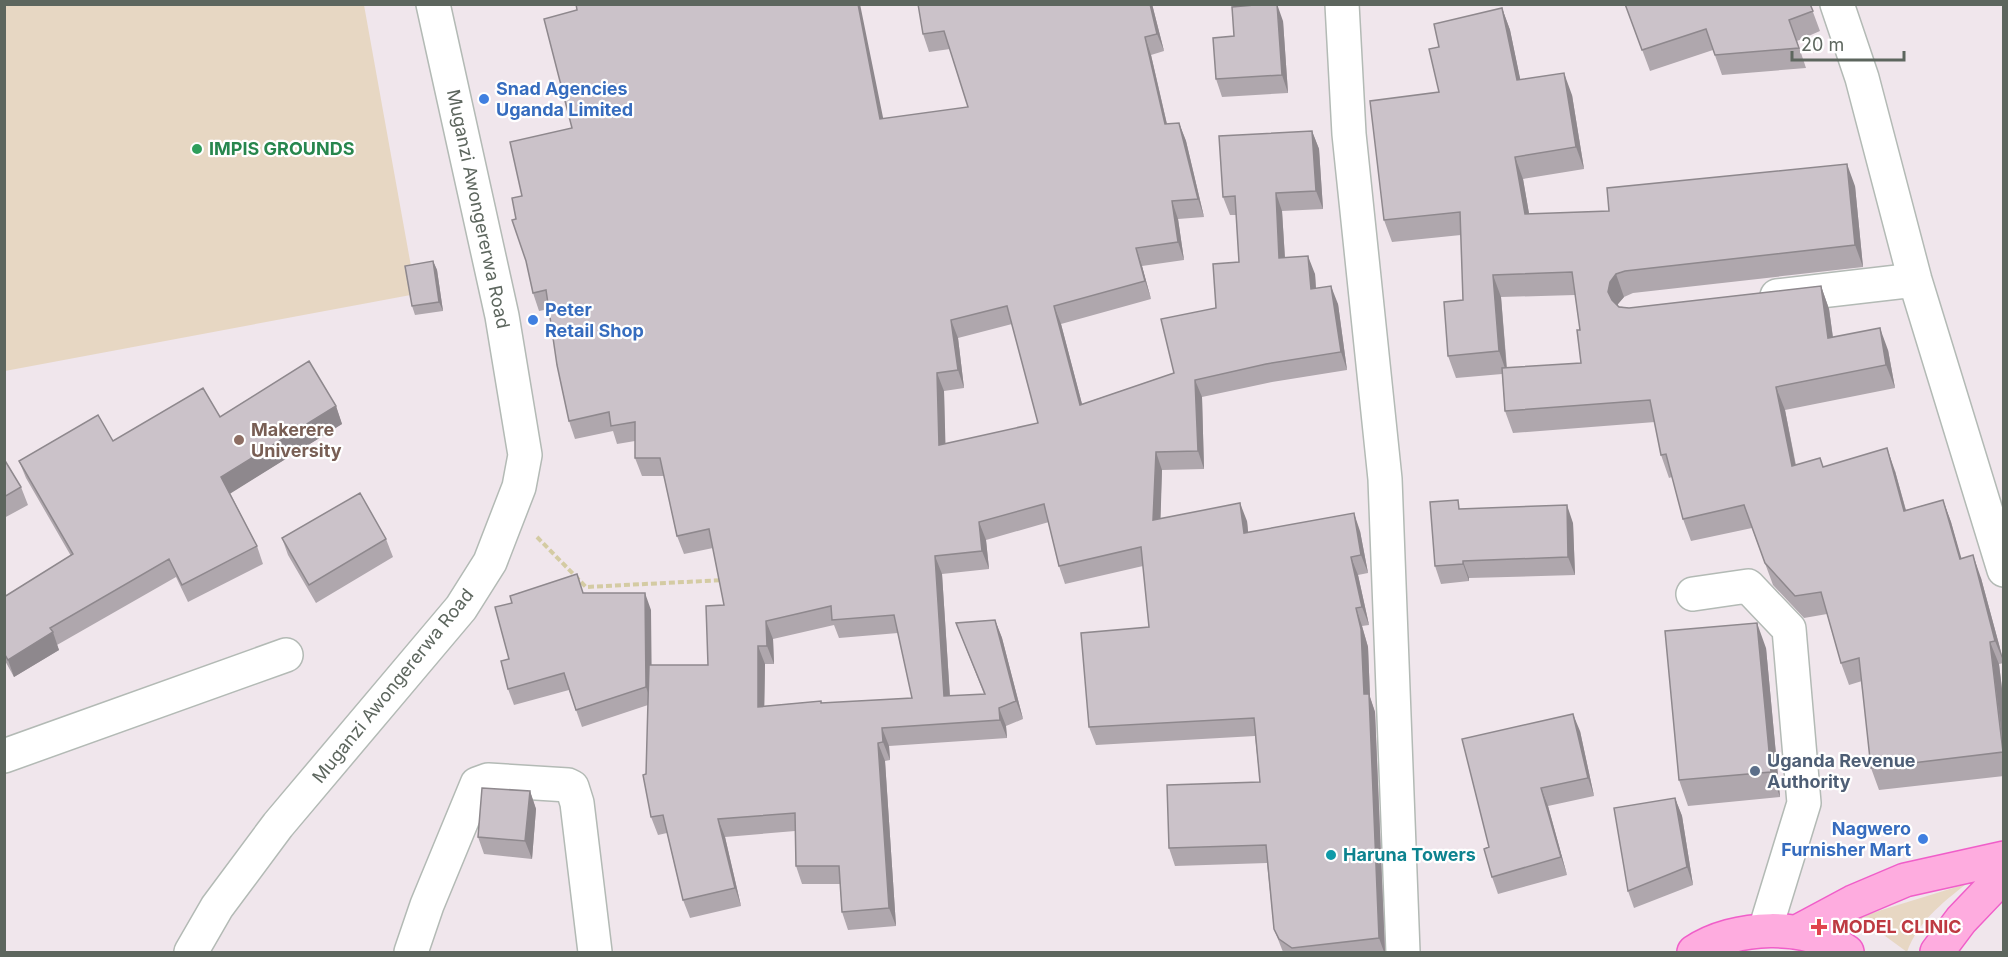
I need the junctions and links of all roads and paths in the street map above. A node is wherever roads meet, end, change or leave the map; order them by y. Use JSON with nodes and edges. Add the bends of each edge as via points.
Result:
{"nodes":[{"id":1,"x":433,"y":4,"type":"edge"},
{"id":2,"x":1342,"y":4,"type":"edge"},
{"id":3,"x":1837,"y":4,"type":"edge"},
{"id":4,"x":1916,"y":280,"type":"junction"},
{"id":5,"x":1752,"y":299,"type":"edge"},
{"id":6,"x":506,"y":524,"type":"junction"},
{"id":7,"x":2004,"y":570,"type":"edge"},
{"id":8,"x":731,"y":579,"type":"edge"},
{"id":9,"x":1693,"y":594,"type":"dead end"},
{"id":10,"x":286,"y":655,"type":"dead end"},
{"id":11,"x":4,"y":756,"type":"edge"},
{"id":12,"x":2004,"y":858,"type":"edge"},
{"id":13,"x":2004,"y":875,"type":"edge"},
{"id":14,"x":1765,"y":930,"type":"junction"},
{"id":15,"x":1797,"y":932,"type":"junction"},
{"id":16,"x":191,"y":952,"type":"edge"},
{"id":17,"x":411,"y":952,"type":"edge"},
{"id":18,"x":595,"y":952,"type":"edge"},
{"id":19,"x":1403,"y":952,"type":"edge"},
{"id":20,"x":1694,"y":952,"type":"edge"},
{"id":21,"x":1847,"y":952,"type":"edge"},
{"id":22,"x":1938,"y":952,"type":"edge"}],
"edges":[{"from":1,"to":6,"type":"street","name":"Muganzi Awongererwa Road","via":[[502,316],[525,455]]},
{"from":2,"to":19,"type":"street","via":[[1349,134],[1385,479]]},
{"from":3,"to":4,"type":"street","via":[[1862,78]]},
{"from":4,"to":5,"type":"street"},
{"from":4,"to":7,"type":"street"},
{"from":6,"to":8,"type":"path","via":[[540,538],[586,587]]},
{"from":6,"to":16,"type":"street","name":"Muganzi Awongererwa Road","via":[[490,562],[461,608],[278,825],[217,907]]},
{"from":9,"to":14,"type":"street","via":[[1748,586],[1789,629],[1804,803]]},
{"from":10,"to":11,"type":"street"},
{"from":12,"to":15,"type":"main road","via":[[1905,880]]},
{"from":13,"to":22,"type":"main road","via":[[1961,920]]},
{"from":14,"to":15,"type":"main road"},
{"from":14,"to":20,"type":"main road","via":[[1732,935]]},
{"from":15,"to":21,"type":"main road"},
{"from":17,"to":18,"type":"street","via":[[477,784],[488,780],[572,787]]}]}
